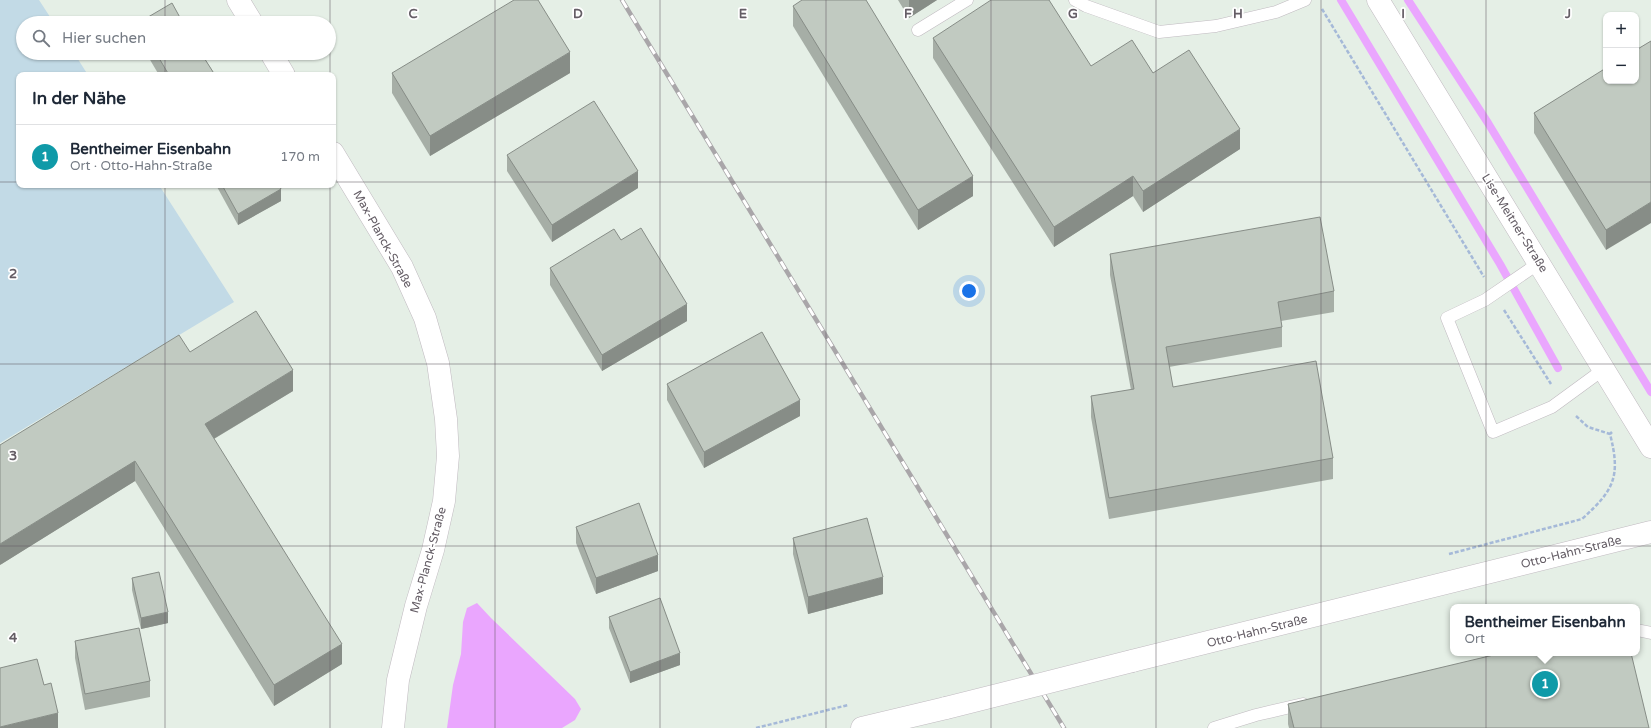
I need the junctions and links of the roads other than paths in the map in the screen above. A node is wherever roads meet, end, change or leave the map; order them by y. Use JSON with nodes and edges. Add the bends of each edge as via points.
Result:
{"nodes":[{"id":1,"x":238,"y":0,"type":"edge"},
{"id":2,"x":967,"y":0,"type":"edge"},
{"id":3,"x":1075,"y":0,"type":"edge"},
{"id":4,"x":1305,"y":0,"type":"edge"},
{"id":5,"x":1378,"y":0,"type":"edge"},
{"id":6,"x":248,"y":16,"type":"edge"},
{"id":7,"x":918,"y":30,"type":"dead end"},
{"id":8,"x":274,"y":60,"type":"edge"},
{"id":9,"x":282,"y":72,"type":"edge"},
{"id":10,"x":336,"y":158,"type":"edge"},
{"id":11,"x":1539,"y":263,"type":"junction"},
{"id":12,"x":1604,"y":369,"type":"junction"},
{"id":13,"x":1651,"y":447,"type":"edge"},
{"id":14,"x":1651,"y":532,"type":"edge"},
{"id":15,"x":1640,"y":631,"type":"edge"},
{"id":16,"x":1651,"y":633,"type":"edge"},
{"id":17,"x":1318,"y":701,"type":"edge"},
{"id":18,"x":393,"y":728,"type":"edge"},
{"id":19,"x":862,"y":728,"type":"edge"},
{"id":20,"x":1214,"y":728,"type":"edge"}],
"edges":[{"from":1,"to":6,"type":"street"},
{"from":2,"to":7,"type":"lane"},
{"from":3,"to":4,"type":"lane","via":[[1159,32],[1216,26],[1276,12]]},
{"from":5,"to":11,"type":"street","name":"Lise-Meitner-Straße"},
{"from":8,"to":9,"type":"street"},
{"from":10,"to":18,"type":"street","name":"Max-Planck-Straße","via":[[402,267],[424,318],[438,363],[446,419],[448,456],[444,501],[398,680]]},
{"from":11,"to":12,"type":"street","name":"Lise-Meitner-Straße"},
{"from":11,"to":12,"type":"lane","via":[[1485,300],[1446,318],[1492,432],[1552,407]]},
{"from":12,"to":13,"type":"street","name":"Lise-Meitner-Straße"},
{"from":14,"to":19,"type":"street","name":"Otto-Hahn-Straße","bridge":true},
{"from":15,"to":16,"type":"lane"},
{"from":17,"to":20,"type":"lane","via":[[1256,715]]}]}
